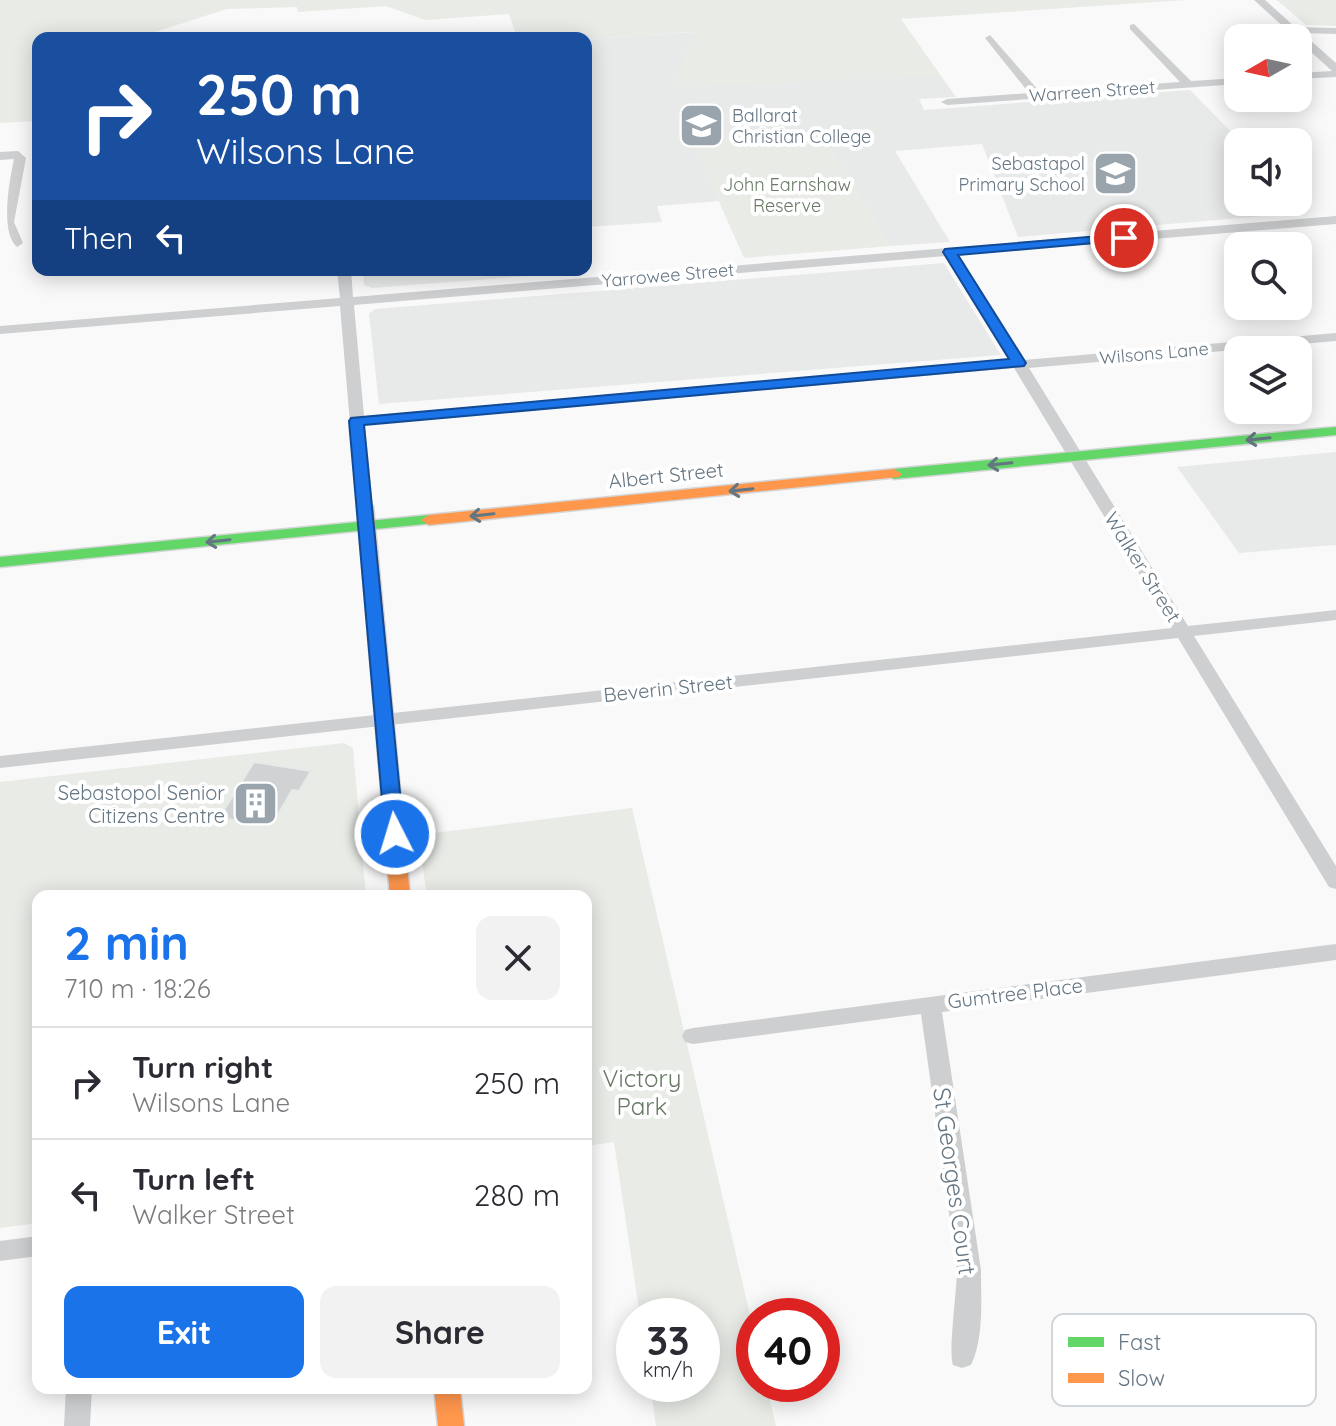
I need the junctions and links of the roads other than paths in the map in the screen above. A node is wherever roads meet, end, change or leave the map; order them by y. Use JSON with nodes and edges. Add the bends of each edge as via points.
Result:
{"nodes":[{"id":1,"x":1259,"y":0,"type":"edge"},
{"id":2,"x":1286,"y":24,"type":"edge"},
{"id":3,"x":1134,"y":27,"type":"dead end"},
{"id":4,"x":1312,"y":30,"type":"edge"},
{"id":5,"x":1336,"y":31,"type":"edge"},
{"id":6,"x":990,"y":38,"type":"dead end"},
{"id":7,"x":1312,"y":48,"type":"edge"},
{"id":8,"x":1336,"y":71,"type":"edge"},
{"id":9,"x":1312,"y":74,"type":"edge"},
{"id":10,"x":1224,"y":82,"type":"edge"},
{"id":11,"x":1188,"y":84,"type":"junction"},
{"id":12,"x":1037,"y":95,"type":"junction"},
{"id":13,"x":947,"y":102,"type":"dead end"},
{"id":14,"x":0,"y":156,"type":"edge"},
{"id":15,"x":1336,"y":220,"type":"edge"},
{"id":16,"x":17,"y":243,"type":"dead end"},
{"id":17,"x":950,"y":252,"type":"junction"},
{"id":18,"x":345,"y":276,"type":"edge"},
{"id":19,"x":348,"y":301,"type":"junction"},
{"id":20,"x":0,"y":330,"type":"edge"},
{"id":21,"x":1336,"y":337,"type":"edge"},
{"id":22,"x":1019,"y":364,"type":"junction"},
{"id":23,"x":1336,"y":413,"type":"edge"},
{"id":24,"x":356,"y":421,"type":"junction"},
{"id":25,"x":1336,"y":431,"type":"edge"},
{"id":26,"x":1066,"y":439,"type":"junction"},
{"id":27,"x":1041,"y":441,"type":"dead end"},
{"id":28,"x":1076,"y":458,"type":"junction"},
{"id":29,"x":365,"y":506,"type":"joint"},
{"id":30,"x":367,"y":527,"type":"junction"},
{"id":31,"x":0,"y":562,"type":"edge"},
{"id":32,"x":1336,"y":615,"type":"edge"},
{"id":33,"x":1183,"y":631,"type":"junction"},
{"id":34,"x":384,"y":720,"type":"junction"},
{"id":35,"x":0,"y":762,"type":"edge"},
{"id":36,"x":1336,"y":882,"type":"edge"},
{"id":37,"x":399,"y":890,"type":"edge"},
{"id":38,"x":1336,"y":952,"type":"edge"},
{"id":39,"x":930,"y":1004,"type":"junction"},
{"id":40,"x":693,"y":1036,"type":"dead end"},
{"id":41,"x":32,"y":1247,"type":"edge"},
{"id":42,"x":0,"y":1251,"type":"edge"},
{"id":43,"x":962,"y":1357,"type":"dead end"},
{"id":44,"x":79,"y":1394,"type":"edge"},
{"id":45,"x":448,"y":1394,"type":"edge"},
{"id":46,"x":77,"y":1426,"type":"edge"},
{"id":47,"x":451,"y":1426,"type":"edge"}],
"edges":[{"from":1,"to":2,"type":"street"},
{"from":3,"to":11,"type":"street"},
{"from":4,"to":5,"type":"street"},
{"from":6,"to":12,"type":"street"},
{"from":7,"to":8,"type":"street"},
{"from":8,"to":9,"type":"street"},
{"from":10,"to":11,"type":"street","name":"Warreen Street"},
{"from":11,"to":12,"type":"street","name":"Warreen Street"},
{"from":12,"to":13,"type":"street","name":"Warreen Street"},
{"from":14,"to":16,"type":"street","via":[[20,158],[8,224]]},
{"from":15,"to":17,"type":"street","name":"Yarrowee Street"},
{"from":17,"to":19,"type":"street","name":"Yarrowee Street"},
{"from":17,"to":22,"type":"street","name":"Walker Street"},
{"from":18,"to":19,"type":"street"},
{"from":19,"to":20,"type":"street","name":"Yarrowee Street"},
{"from":19,"to":24,"type":"street"},
{"from":21,"to":22,"type":"street","name":"Wilsons Lane"},
{"from":22,"to":24,"type":"street","name":"Wilsons Lane"},
{"from":22,"to":26,"type":"street","name":"Walker Street"},
{"from":23,"to":26,"type":"main road"},
{"from":24,"to":29,"type":"street"},
{"from":25,"to":28,"type":"main road","name":"Albert Street","one_way":true},
{"from":26,"to":27,"type":"main road"},
{"from":26,"to":28,"type":"street","name":"Walker Street"},
{"from":28,"to":30,"type":"main road","name":"Albert Street","one_way":true},
{"from":28,"to":33,"type":"street","name":"Walker Street"},
{"from":29,"to":30,"type":"main road"},
{"from":30,"to":31,"type":"main road","name":"Albert Street","one_way":true},
{"from":30,"to":34,"type":"main road"},
{"from":32,"to":33,"type":"street","name":"Beverin Street"},
{"from":33,"to":34,"type":"street","name":"Beverin Street"},
{"from":33,"to":36,"type":"street","name":"Walker Street"},
{"from":34,"to":35,"type":"street","name":"Beverin Street"},
{"from":34,"to":37,"type":"main road"},
{"from":38,"to":39,"type":"street","name":"Gumtree Place"},
{"from":39,"to":40,"type":"street","name":"Gumtree Place"},
{"from":39,"to":43,"type":"street","name":"St Georges Court","via":[[969,1270]]},
{"from":41,"to":42,"type":"street"},
{"from":44,"to":46,"type":"street"},
{"from":45,"to":47,"type":"main road"}]}
